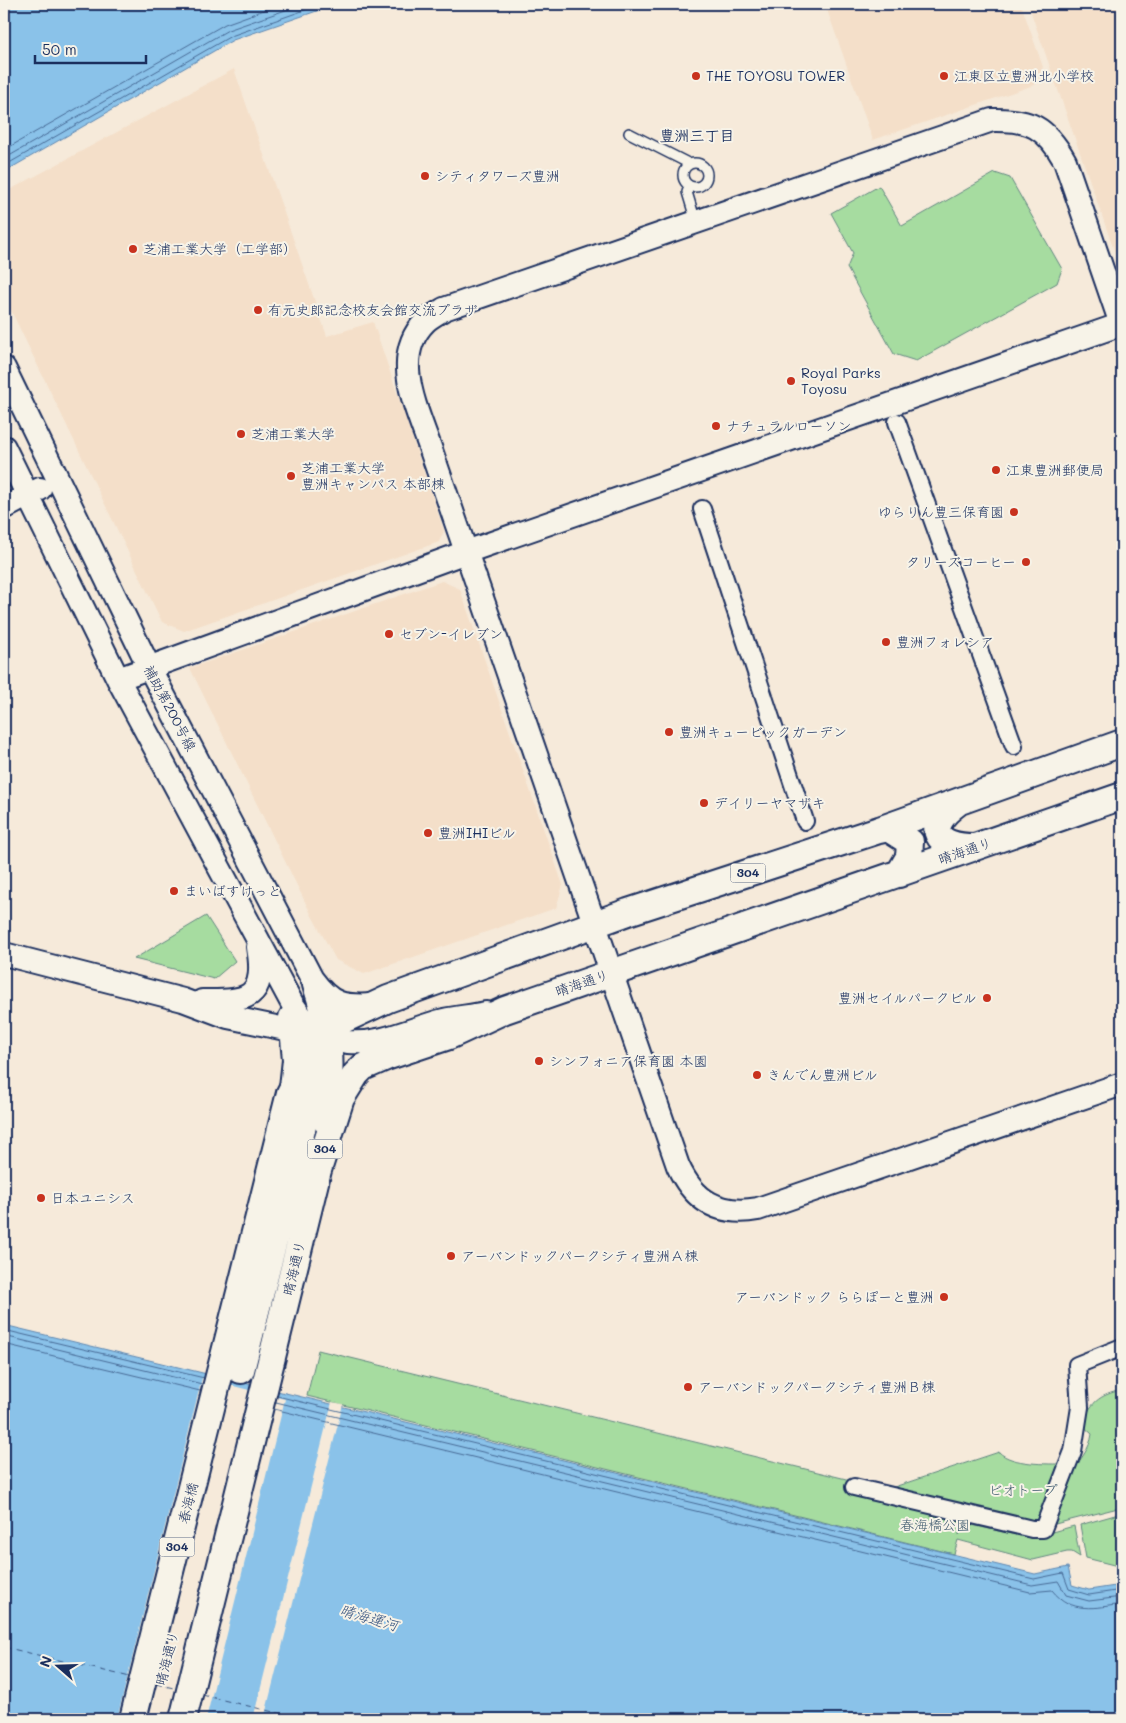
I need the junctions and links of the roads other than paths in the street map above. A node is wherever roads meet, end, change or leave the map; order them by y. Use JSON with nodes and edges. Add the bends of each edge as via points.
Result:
{"nodes":[{"id":1,"x":629,"y":133,"type":"dead end"},
{"id":2,"x":690,"y":164,"type":"junction"},
{"id":3,"x":690,"y":186,"type":"junction"},
{"id":4,"x":696,"y":222,"type":"junction"},
{"id":5,"x":1122,"y":325,"type":"edge"},
{"id":6,"x":4,"y":368,"type":"edge"},
{"id":7,"x":897,"y":422,"type":"dead end"},
{"id":8,"x":4,"y":447,"type":"edge"},
{"id":9,"x":56,"y":480,"type":"junction"},
{"id":10,"x":28,"y":496,"type":"junction"},
{"id":11,"x":4,"y":508,"type":"edge"},
{"id":12,"x":702,"y":509,"type":"dead end"},
{"id":13,"x":466,"y":552,"type":"junction"},
{"id":14,"x":149,"y":667,"type":"junction"},
{"id":15,"x":118,"y":679,"type":"junction"},
{"id":16,"x":1122,"y":743,"type":"edge"},
{"id":17,"x":1014,"y":746,"type":"dead end"},
{"id":18,"x":1122,"y":796,"type":"edge"},
{"id":19,"x":958,"y":802,"type":"junction"},
{"id":20,"x":806,"y":821,"type":"dead end"},
{"id":21,"x":879,"y":830,"type":"junction"},
{"id":22,"x":975,"y":847,"type":"junction"},
{"id":23,"x":898,"y":874,"type":"junction"},
{"id":24,"x":595,"y":924,"type":"junction"},
{"id":25,"x":256,"y":937,"type":"junction"},
{"id":26,"x":4,"y":954,"type":"edge"},
{"id":27,"x":611,"y":973,"type":"junction"},
{"id":28,"x":312,"y":979,"type":"junction"},
{"id":29,"x":286,"y":992,"type":"junction"},
{"id":30,"x":183,"y":1000,"type":"junction"},
{"id":31,"x":374,"y":1005,"type":"junction"},
{"id":32,"x":505,"y":1010,"type":"junction"},
{"id":33,"x":292,"y":1031,"type":"junction"},
{"id":34,"x":328,"y":1039,"type":"junction"},
{"id":35,"x":1122,"y":1084,"type":"edge"},
{"id":36,"x":290,"y":1093,"type":"junction"},
{"id":37,"x":318,"y":1170,"type":"junction"},
{"id":38,"x":1122,"y":1347,"type":"edge"},
{"id":39,"x":229,"y":1378,"type":"junction"},
{"id":40,"x":854,"y":1487,"type":"dead end"},
{"id":41,"x":133,"y":1719,"type":"edge"},
{"id":42,"x":152,"y":1719,"type":"edge"},
{"id":43,"x":183,"y":1719,"type":"edge"}],
"edges":[{"from":1,"to":2,"type":"lane"},
{"from":2,"to":3,"type":"lane","via":[[684,177]]},
{"from":2,"to":3,"type":"lane","via":[[702,164],[707,175],[701,185]]},
{"from":3,"to":4,"type":"lane","via":[[687,192]]},
{"from":4,"to":5,"type":"street","via":[[992,120],[1015,119],[1036,127],[1054,141],[1065,160]]},
{"from":4,"to":13,"type":"street","via":[[444,309],[425,322],[412,342],[406,366],[411,391]]},
{"from":5,"to":13,"type":"street"},
{"from":6,"to":9,"type":"street","name":"補助第200号線"},
{"from":7,"to":17,"type":"street"},
{"from":8,"to":10,"type":"street"},
{"from":9,"to":10,"type":"street"},
{"from":9,"to":14,"type":"street","name":"補助第200号線"},
{"from":10,"to":11,"type":"street"},
{"from":10,"to":15,"type":"street"},
{"from":12,"to":20,"type":"street"},
{"from":13,"to":14,"type":"street"},
{"from":13,"to":24,"type":"street"},
{"from":14,"to":15,"type":"street"},
{"from":14,"to":28,"type":"street","name":"補助第200号線"},
{"from":15,"to":25,"type":"street"},
{"from":16,"to":19,"type":"main road","name":"晴海通り","number":"304"},
{"from":18,"to":22,"type":"main road","name":"晴海通り","number":"304"},
{"from":19,"to":21,"type":"main road","name":"晴海通り","number":"304"},
{"from":19,"to":22,"type":"main road","via":[[942,816],[936,828],[937,834],[950,845]]},
{"from":21,"to":23,"type":"main road","via":[[888,828],[910,842],[909,857]]},
{"from":21,"to":24,"type":"main road","name":"晴海通り","number":"304"},
{"from":22,"to":23,"type":"main road","name":"晴海通り","number":"304"},
{"from":23,"to":27,"type":"main road","name":"晴海通り","number":"304"},
{"from":24,"to":27,"type":"street"},
{"from":24,"to":31,"type":"main road","name":"晴海通り","number":"304"},
{"from":25,"to":29,"type":"street"},
{"from":25,"to":30,"type":"street","via":[[261,977],[255,990],[247,997],[232,1002]]},
{"from":26,"to":30,"type":"street"},
{"from":27,"to":32,"type":"main road","name":"晴海通り","number":"304"},
{"from":27,"to":35,"type":"street","via":[[682,1176],[706,1202],[732,1211],[758,1210]]},
{"from":28,"to":31,"type":"street","name":"補助第200号線","via":[[323,994],[340,1004]]},
{"from":28,"to":34,"type":"street"},
{"from":29,"to":33,"type":"street"},
{"from":29,"to":34,"type":"street","via":[[302,1019]]},
{"from":30,"to":33,"type":"street","via":[[228,1017]]},
{"from":31,"to":34,"type":"main road","name":"晴海通り","number":"304","via":[[343,1020]]},
{"from":32,"to":34,"type":"street","via":[[444,1020],[371,1042]]},
{"from":32,"to":37,"type":"main road","name":"晴海通り","number":"304","via":[[449,1036],[364,1067],[341,1098]]},
{"from":33,"to":34,"type":"street"},
{"from":33,"to":36,"type":"street","via":[[294,1060]]},
{"from":34,"to":36,"type":"main road","name":"晴海通り","number":"304","via":[[306,1061]]},
{"from":34,"to":37,"type":"street","via":[[331,1079]]},
{"from":34,"to":39,"type":"main road","name":"晴海通り","number":"304"},
{"from":36,"to":39,"type":"main road","name":"晴海通り","number":"304"},
{"from":37,"to":43,"type":"main road","name":"晴海通り","number":"304"},
{"from":38,"to":40,"type":"street","via":[[1077,1365],[1080,1407],[1073,1452],[1043,1529]]},
{"from":39,"to":41,"type":"main road","name":"春海橋","number":"304"},
{"from":39,"to":42,"type":"main road","name":"晴海通り","number":"304"}]}
